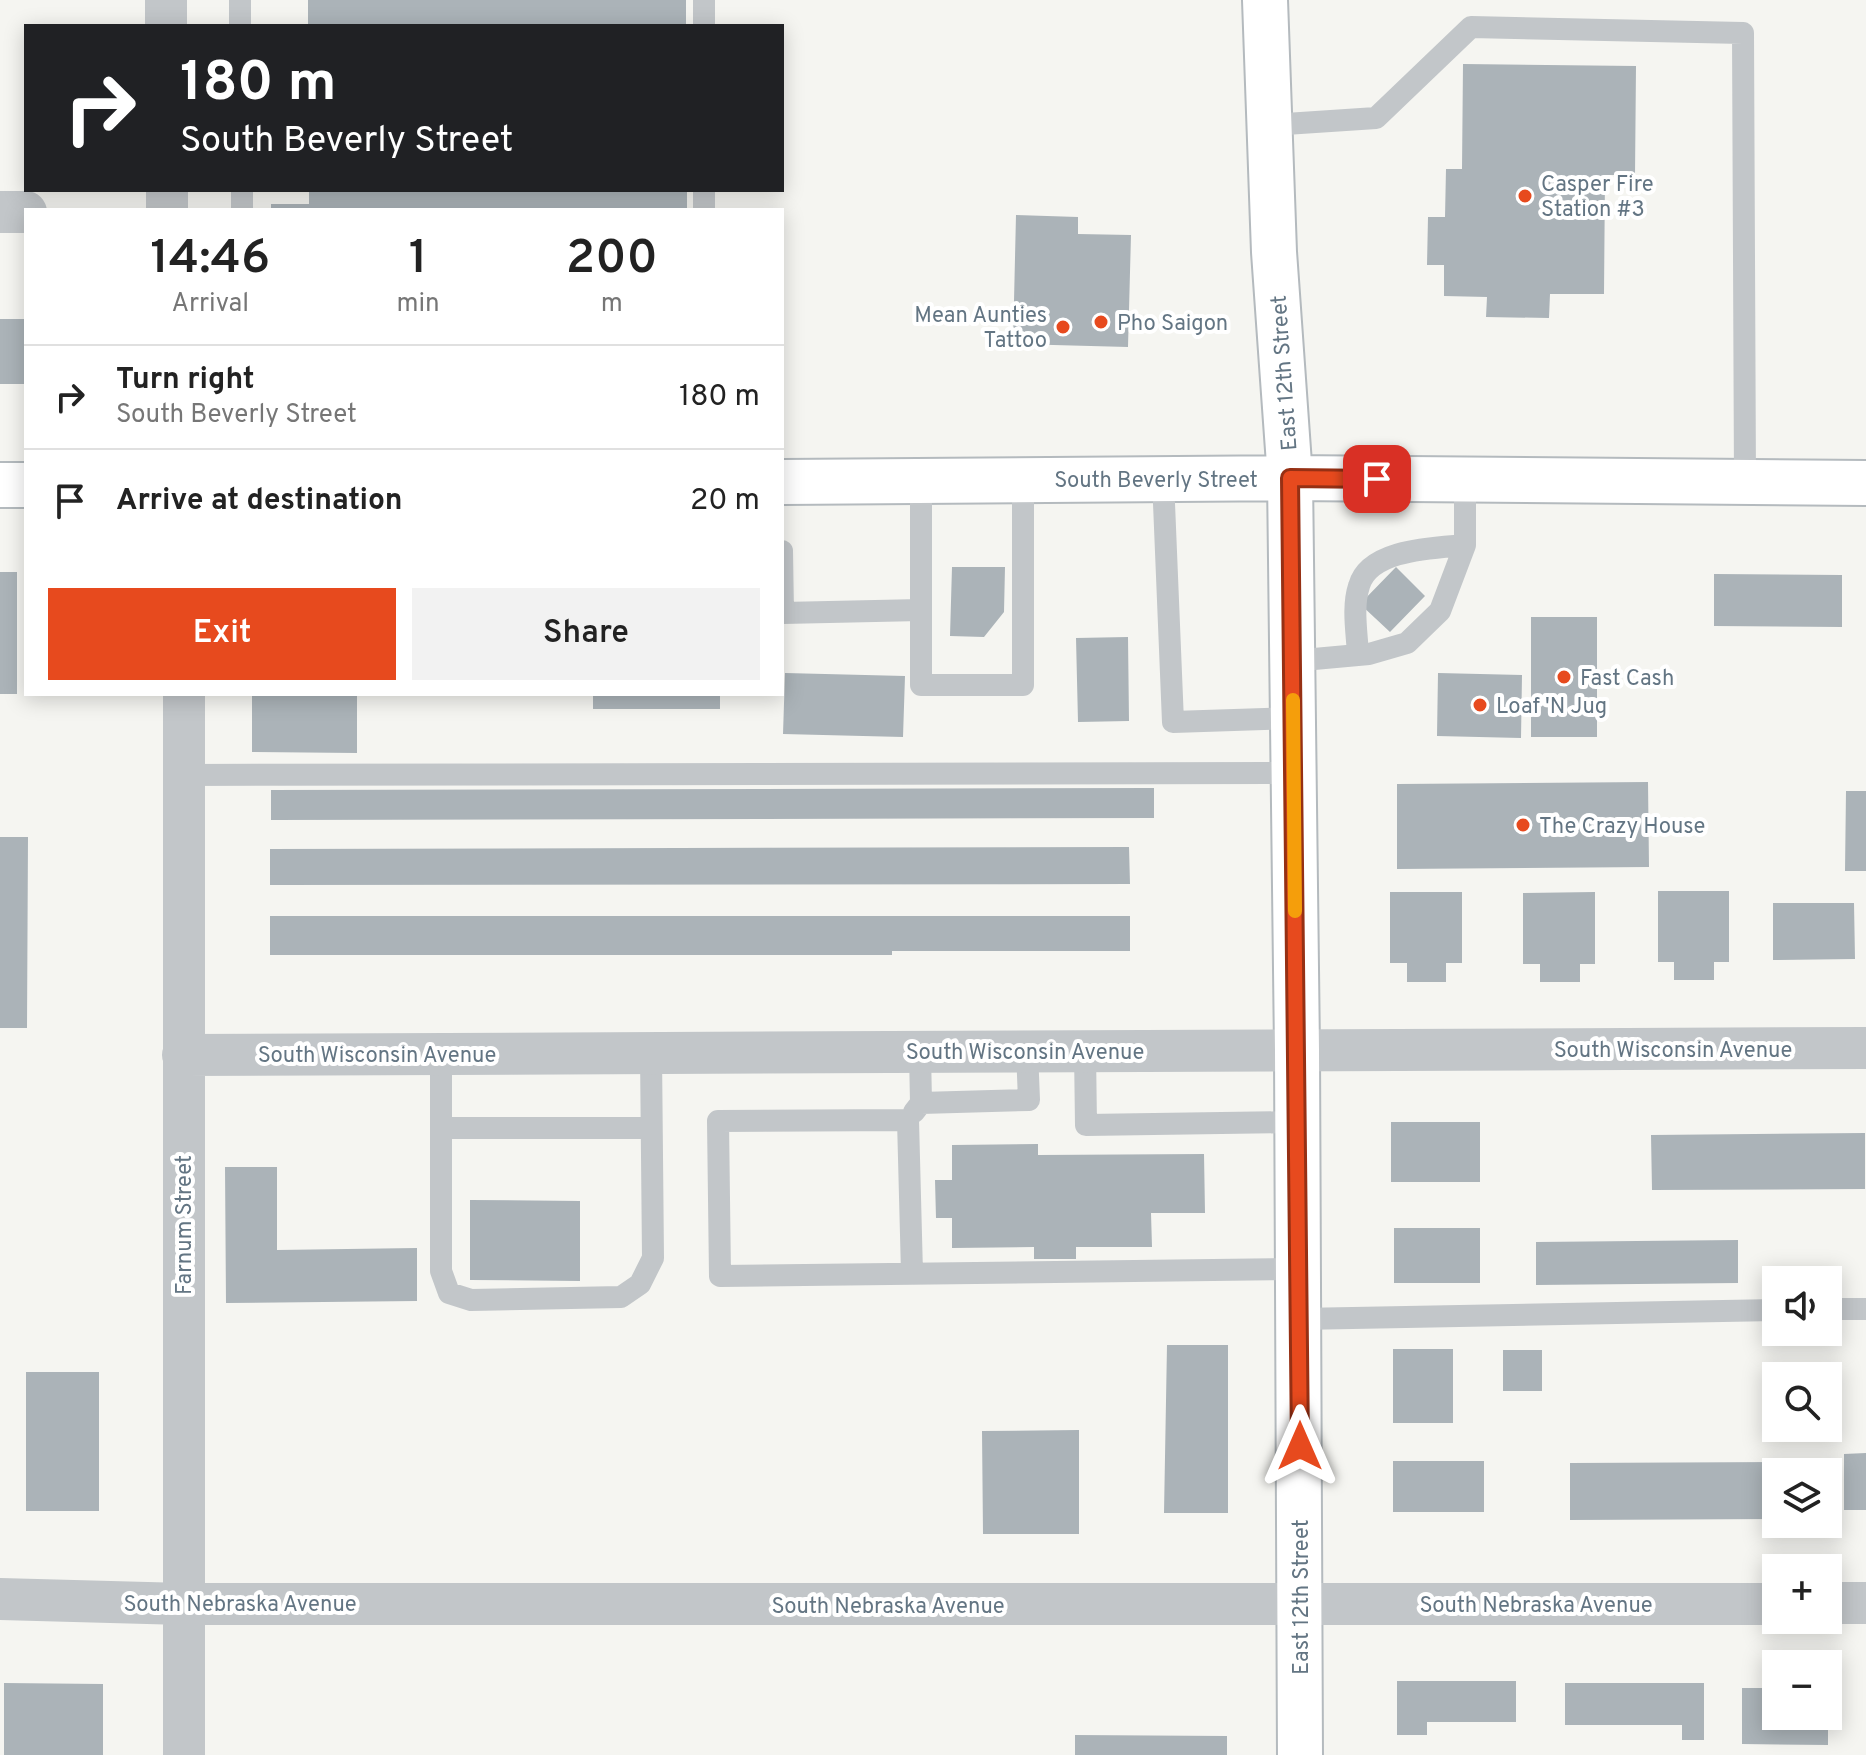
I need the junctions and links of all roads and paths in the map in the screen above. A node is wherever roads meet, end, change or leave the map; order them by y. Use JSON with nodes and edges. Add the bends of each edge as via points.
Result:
{"nodes":[{"id":1,"x":166,"y":0,"type":"edge"},
{"id":2,"x":240,"y":0,"type":"edge"},
{"id":3,"x":704,"y":0,"type":"edge"},
{"id":4,"x":1265,"y":0,"type":"edge"},
{"id":5,"x":166,"y":24,"type":"edge"},
{"id":6,"x":240,"y":24,"type":"edge"},
{"id":7,"x":704,"y":24,"type":"edge"},
{"id":8,"x":1270,"y":125,"type":"junction"},
{"id":9,"x":0,"y":212,"type":"edge"},
{"id":10,"x":24,"y":212,"type":"edge"},
{"id":11,"x":1290,"y":478,"type":"junction"},
{"id":12,"x":1163,"y":479,"type":"junction"},
{"id":13,"x":1465,"y":479,"type":"junction"},
{"id":14,"x":1023,"y":480,"type":"junction"},
{"id":15,"x":921,"y":481,"type":"junction"},
{"id":16,"x":784,"y":482,"type":"edge"},
{"id":17,"x":1745,"y":482,"type":"junction"},
{"id":18,"x":1866,"y":483,"type":"edge"},
{"id":19,"x":0,"y":485,"type":"edge"},
{"id":20,"x":24,"y":485,"type":"edge"},
{"id":21,"x":1465,"y":545,"type":"junction"},
{"id":22,"x":921,"y":610,"type":"junction"},
{"id":23,"x":784,"y":613,"type":"edge"},
{"id":24,"x":1358,"y":655,"type":"junction"},
{"id":25,"x":1292,"y":661,"type":"junction"},
{"id":26,"x":184,"y":696,"type":"edge"},
{"id":27,"x":1293,"y":718,"type":"junction"},
{"id":28,"x":1293,"y":773,"type":"junction"},
{"id":29,"x":184,"y":775,"type":"junction"},
{"id":30,"x":1866,"y":1048,"type":"edge"},
{"id":31,"x":1297,"y":1050,"type":"junction"},
{"id":32,"x":1027,"y":1051,"type":"junction"},
{"id":33,"x":1085,"y":1051,"type":"junction"},
{"id":34,"x":920,"y":1052,"type":"junction"},
{"id":35,"x":651,"y":1053,"type":"junction"},
{"id":36,"x":441,"y":1054,"type":"junction"},
{"id":37,"x":183,"y":1055,"type":"junction"},
{"id":38,"x":915,"y":1111,"type":"junction"},
{"id":39,"x":1297,"y":1122,"type":"junction"},
{"id":40,"x":441,"y":1128,"type":"junction"},
{"id":41,"x":651,"y":1128,"type":"junction"},
{"id":42,"x":1298,"y":1269,"type":"junction"},
{"id":43,"x":912,"y":1273,"type":"junction"},
{"id":44,"x":1842,"y":1309,"type":"edge"},
{"id":45,"x":1866,"y":1309,"type":"edge"},
{"id":46,"x":1762,"y":1310,"type":"edge"},
{"id":47,"x":1299,"y":1319,"type":"junction"},
{"id":48,"x":0,"y":1599,"type":"edge"},
{"id":49,"x":1842,"y":1603,"type":"edge"},
{"id":50,"x":1866,"y":1603,"type":"edge"},
{"id":51,"x":184,"y":1604,"type":"junction"},
{"id":52,"x":1762,"y":1604,"type":"edge"},
{"id":53,"x":1301,"y":1605,"type":"junction"},
{"id":54,"x":184,"y":1755,"type":"edge"},
{"id":55,"x":1300,"y":1755,"type":"edge"}],
"edges":[{"from":1,"to":5,"type":"street"},
{"from":2,"to":6,"type":"lane"},
{"from":3,"to":7,"type":"lane"},
{"from":4,"to":8,"type":"street","name":"East 12th Street"},
{"from":8,"to":11,"type":"street","name":"East 12th Street"},
{"from":8,"to":17,"type":"lane","via":[[1376,118],[1471,27],[1743,33]]},
{"from":9,"to":10,"type":"street"},
{"from":11,"to":12,"type":"street","name":"South Beverly Street"},
{"from":11,"to":13,"type":"street","name":"South Beverly Street"},
{"from":11,"to":25,"type":"street","name":"East 12th Street"},
{"from":12,"to":14,"type":"street","name":"South Beverly Street"},
{"from":12,"to":27,"type":"lane","via":[[1173,722]]},
{"from":13,"to":17,"type":"street","name":"South Beverly Street"},
{"from":13,"to":21,"type":"lane"},
{"from":14,"to":15,"type":"street","name":"South Beverly Street"},
{"from":14,"to":22,"type":"lane","via":[[1023,685],[921,685]]},
{"from":15,"to":16,"type":"street","name":"South Beverly Street"},
{"from":15,"to":22,"type":"lane"},
{"from":17,"to":18,"type":"street","name":"South Beverly Street"},
{"from":19,"to":20,"type":"street"},
{"from":21,"to":24,"type":"lane","via":[[1440,611],[1407,643]]},
{"from":21,"to":24,"type":"lane","via":[[1397,552],[1372,568],[1359,583]]},
{"from":22,"to":23,"type":"lane"},
{"from":24,"to":25,"type":"lane"},
{"from":25,"to":27,"type":"street","name":"East 12th Street"},
{"from":26,"to":29,"type":"street","name":"Farnum Street"},
{"from":27,"to":28,"type":"street","name":"East 12th Street"},
{"from":28,"to":29,"type":"lane"},
{"from":28,"to":31,"type":"street","name":"East 12th Street"},
{"from":29,"to":37,"type":"street","name":"Farnum Street"},
{"from":30,"to":31,"type":"street","name":"South Wisconsin Avenue"},
{"from":31,"to":33,"type":"street","name":"South Wisconsin Avenue"},
{"from":31,"to":39,"type":"street","name":"East 12th Street"},
{"from":32,"to":33,"type":"street","name":"South Wisconsin Avenue"},
{"from":32,"to":34,"type":"street","name":"South Wisconsin Avenue"},
{"from":32,"to":38,"type":"lane","via":[[1029,1100]]},
{"from":33,"to":39,"type":"lane","via":[[1086,1125]]},
{"from":34,"to":35,"type":"street","name":"South Wisconsin Avenue"},
{"from":34,"to":38,"type":"lane"},
{"from":35,"to":36,"type":"street","name":"South Wisconsin Avenue"},
{"from":35,"to":41,"type":"lane"},
{"from":36,"to":37,"type":"street","name":"South Wisconsin Avenue"},
{"from":36,"to":40,"type":"lane"},
{"from":37,"to":51,"type":"street","name":"Farnum Street"},
{"from":38,"to":43,"type":"lane"},
{"from":38,"to":43,"type":"lane","via":[[718,1121],[720,1276]]},
{"from":39,"to":42,"type":"street","name":"East 12th Street"},
{"from":40,"to":41,"type":"lane"},
{"from":40,"to":41,"type":"lane","via":[[441,1271],[449,1293],[471,1300],[621,1297],[640,1284],[653,1258]]},
{"from":42,"to":43,"type":"lane"},
{"from":42,"to":47,"type":"street","name":"East 12th Street"},
{"from":44,"to":45,"type":"lane"},
{"from":46,"to":47,"type":"lane"},
{"from":47,"to":53,"type":"street","name":"East 12th Street"},
{"from":48,"to":51,"type":"street","name":"South Nebraska Avenue"},
{"from":49,"to":50,"type":"street"},
{"from":51,"to":53,"type":"street","name":"South Nebraska Avenue"},
{"from":51,"to":54,"type":"street","name":"Farnum Street"},
{"from":52,"to":53,"type":"street","name":"South Nebraska Avenue"},
{"from":53,"to":55,"type":"street","name":"East 12th Street"}]}
